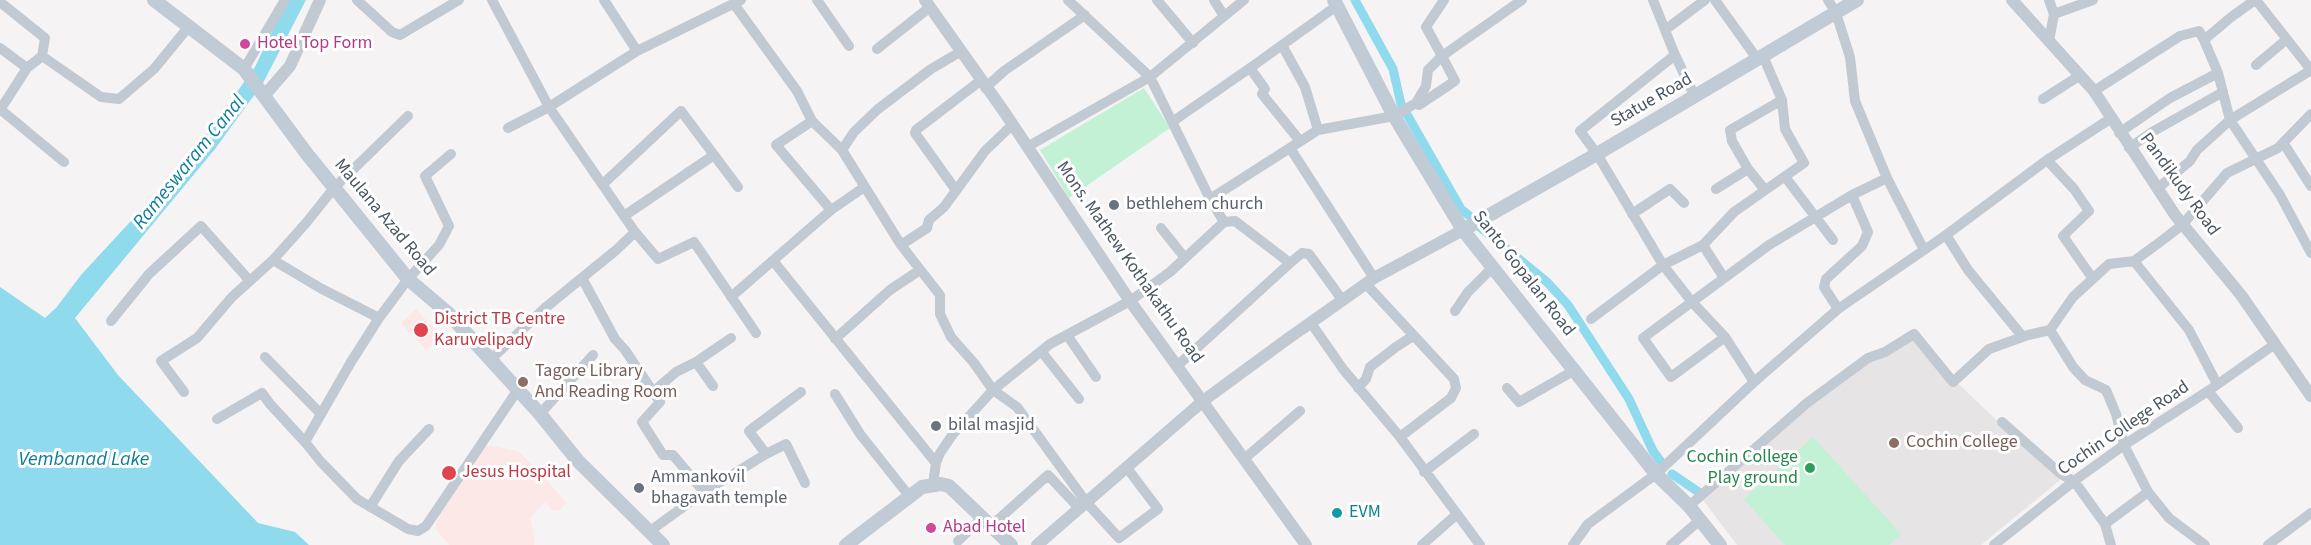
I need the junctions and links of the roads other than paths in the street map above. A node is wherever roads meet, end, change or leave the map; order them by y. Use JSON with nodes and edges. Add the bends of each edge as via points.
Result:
{"nodes":[{"id":1,"x":154,"y":0,"type":"edge"},
{"id":2,"x":285,"y":0,"type":"edge"},
{"id":3,"x":320,"y":0,"type":"edge"},
{"id":4,"x":357,"y":0,"type":"edge"},
{"id":5,"x":459,"y":0,"type":"edge"},
{"id":6,"x":492,"y":0,"type":"edge"},
{"id":7,"x":604,"y":0,"type":"edge"},
{"id":8,"x":817,"y":0,"type":"edge"},
{"id":9,"x":1068,"y":0,"type":"edge"},
{"id":10,"x":1157,"y":0,"type":"edge"},
{"id":11,"x":1214,"y":0,"type":"edge"},
{"id":12,"x":1244,"y":0,"type":"edge"},
{"id":13,"x":1444,"y":0,"type":"edge"},
{"id":14,"x":1522,"y":0,"type":"edge"},
{"id":15,"x":1653,"y":0,"type":"edge"},
{"id":16,"x":1705,"y":0,"type":"edge"},
{"id":17,"x":1715,"y":0,"type":"edge"},
{"id":18,"x":1828,"y":0,"type":"edge"},
{"id":19,"x":1857,"y":0,"type":"edge"},
{"id":20,"x":2015,"y":0,"type":"edge"},
{"id":21,"x":2049,"y":0,"type":"edge"},
{"id":22,"x":2093,"y":0,"type":"edge"},
{"id":23,"x":2256,"y":0,"type":"edge"},
{"id":24,"x":0,"y":2,"type":"edge"},
{"id":25,"x":737,"y":2,"type":"edge"},
{"id":26,"x":1336,"y":3,"type":"edge"},
{"id":27,"x":927,"y":4,"type":"edge"},
{"id":28,"x":1836,"y":13,"type":"junction"},
{"id":29,"x":2054,"y":14,"type":"junction"},
{"id":30,"x":1085,"y":15,"type":"junction"},
{"id":31,"x":1224,"y":16,"type":"junction"},
{"id":32,"x":189,"y":26,"type":"junction"},
{"id":33,"x":1665,"y":30,"type":"junction"},
{"id":34,"x":2287,"y":39,"type":"junction"},
{"id":35,"x":2049,"y":40,"type":"junction"},
{"id":36,"x":2204,"y":40,"type":"junction"},
{"id":37,"x":1193,"y":43,"type":"junction"},
{"id":38,"x":1282,"y":45,"type":"junction"},
{"id":39,"x":849,"y":46,"type":"dead end"},
{"id":40,"x":0,"y":48,"type":"edge"},
{"id":41,"x":877,"y":49,"type":"dead end"},
{"id":42,"x":637,"y":51,"type":"junction"},
{"id":43,"x":960,"y":51,"type":"junction"},
{"id":44,"x":1675,"y":55,"type":"junction"},
{"id":45,"x":42,"y":56,"type":"junction"},
{"id":46,"x":1442,"y":56,"type":"junction"},
{"id":47,"x":1760,"y":58,"type":"junction"},
{"id":48,"x":2256,"y":65,"type":"dead end"},
{"id":49,"x":27,"y":68,"type":"junction"},
{"id":50,"x":1250,"y":68,"type":"junction"},
{"id":51,"x":245,"y":70,"type":"junction"},
{"id":52,"x":2311,"y":70,"type":"edge"},
{"id":53,"x":2218,"y":73,"type":"junction"},
{"id":54,"x":2079,"y":76,"type":"junction"},
{"id":55,"x":1150,"y":77,"type":"junction"},
{"id":56,"x":983,"y":84,"type":"junction"},
{"id":57,"x":2094,"y":91,"type":"junction"},
{"id":58,"x":262,"y":92,"type":"junction"},
{"id":59,"x":2223,"y":92,"type":"junction"},
{"id":60,"x":1695,"y":97,"type":"junction"},
{"id":61,"x":1782,"y":99,"type":"junction"},
{"id":62,"x":2043,"y":99,"type":"dead end"},
{"id":63,"x":549,"y":107,"type":"junction"},
{"id":64,"x":0,"y":109,"type":"edge"},
{"id":65,"x":1406,"y":110,"type":"junction"},
{"id":66,"x":2311,"y":114,"type":"edge"},
{"id":67,"x":408,"y":116,"type":"dead end"},
{"id":68,"x":2110,"y":119,"type":"junction"},
{"id":69,"x":2230,"y":120,"type":"junction"},
{"id":70,"x":812,"y":121,"type":"junction"},
{"id":71,"x":1172,"y":122,"type":"junction"},
{"id":72,"x":1012,"y":125,"type":"junction"},
{"id":73,"x":507,"y":128,"type":"dead end"},
{"id":74,"x":1318,"y":130,"type":"junction"},
{"id":75,"x":2119,"y":133,"type":"junction"},
{"id":76,"x":1300,"y":141,"type":"junction"},
{"id":77,"x":2284,"y":144,"type":"junction"},
{"id":78,"x":1027,"y":147,"type":"junction"},
{"id":79,"x":1290,"y":148,"type":"junction"},
{"id":80,"x":2129,"y":148,"type":"junction"},
{"id":81,"x":842,"y":150,"type":"junction"},
{"id":82,"x":451,"y":153,"type":"dead end"},
{"id":83,"x":1597,"y":154,"type":"junction"},
{"id":84,"x":714,"y":155,"type":"junction"},
{"id":85,"x":2254,"y":158,"type":"junction"},
{"id":86,"x":2046,"y":160,"type":"junction"},
{"id":87,"x":64,"y":162,"type":"dead end"},
{"id":88,"x":1748,"y":169,"type":"junction"},
{"id":89,"x":1786,"y":178,"type":"junction"},
{"id":90,"x":1887,"y":178,"type":"junction"},
{"id":91,"x":603,"y":184,"type":"junction"},
{"id":92,"x":2311,"y":186,"type":"edge"},
{"id":93,"x":738,"y":187,"type":"dead end"},
{"id":94,"x":334,"y":188,"type":"junction"},
{"id":95,"x":863,"y":188,"type":"junction"},
{"id":96,"x":955,"y":189,"type":"junction"},
{"id":97,"x":1716,"y":189,"type":"dead end"},
{"id":98,"x":2157,"y":189,"type":"junction"},
{"id":99,"x":1765,"y":190,"type":"junction"},
{"id":100,"x":1852,"y":195,"type":"junction"},
{"id":101,"x":1210,"y":199,"type":"junction"},
{"id":102,"x":1684,"y":203,"type":"dead end"},
{"id":103,"x":831,"y":210,"type":"junction"},
{"id":104,"x":1632,"y":214,"type":"junction"},
{"id":105,"x":624,"y":216,"type":"junction"},
{"id":106,"x":1814,"y":218,"type":"junction"},
{"id":107,"x":1224,"y":222,"type":"junction"},
{"id":108,"x":2182,"y":225,"type":"junction"},
{"id":109,"x":1161,"y":228,"type":"dead end"},
{"id":110,"x":1463,"y":230,"type":"junction"},
{"id":111,"x":635,"y":232,"type":"junction"},
{"id":112,"x":1946,"y":235,"type":"junction"},
{"id":113,"x":1833,"y":240,"type":"dead end"},
{"id":114,"x":901,"y":245,"type":"junction"},
{"id":115,"x":1703,"y":245,"type":"junction"},
{"id":116,"x":1924,"y":250,"type":"junction"},
{"id":117,"x":2311,"y":253,"type":"edge"},
{"id":118,"x":1185,"y":258,"type":"junction"},
{"id":119,"x":273,"y":260,"type":"junction"},
{"id":120,"x":2134,"y":261,"type":"junction"},
{"id":121,"x":774,"y":262,"type":"junction"},
{"id":122,"x":1290,"y":263,"type":"junction"},
{"id":123,"x":1663,"y":265,"type":"junction"},
{"id":124,"x":1493,"y":267,"type":"junction"},
{"id":125,"x":920,"y":270,"type":"junction"},
{"id":126,"x":582,"y":278,"type":"junction"},
{"id":127,"x":1724,"y":278,"type":"junction"},
{"id":128,"x":408,"y":279,"type":"junction"},
{"id":129,"x":2093,"y":279,"type":"junction"},
{"id":130,"x":249,"y":280,"type":"junction"},
{"id":131,"x":1370,"y":281,"type":"junction"},
{"id":132,"x":731,"y":297,"type":"junction"},
{"id":133,"x":1130,"y":301,"type":"junction"},
{"id":134,"x":1343,"y":301,"type":"junction"},
{"id":135,"x":1692,"y":302,"type":"junction"},
{"id":136,"x":1838,"y":309,"type":"junction"},
{"id":137,"x":1455,"y":311,"type":"dead end"},
{"id":138,"x":379,"y":318,"type":"junction"},
{"id":139,"x":1591,"y":319,"type":"dead end"},
{"id":140,"x":111,"y":321,"type":"dead end"},
{"id":141,"x":1311,"y":323,"type":"junction"},
{"id":142,"x":2050,"y":330,"type":"junction"},
{"id":143,"x":756,"y":333,"type":"dead end"},
{"id":144,"x":1067,"y":335,"type":"junction"},
{"id":145,"x":1413,"y":336,"type":"junction"},
{"id":146,"x":1725,"y":337,"type":"junction"},
{"id":147,"x":2023,"y":337,"type":"junction"},
{"id":148,"x":731,"y":338,"type":"dead end"},
{"id":149,"x":836,"y":339,"type":"junction"},
{"id":150,"x":2276,"y":344,"type":"junction"},
{"id":151,"x":1041,"y":351,"type":"junction"},
{"id":152,"x":593,"y":355,"type":"dead end"},
{"id":153,"x":265,"y":357,"type":"dead end"},
{"id":154,"x":491,"y":359,"type":"junction"},
{"id":155,"x":696,"y":362,"type":"junction"},
{"id":156,"x":1177,"y":366,"type":"junction"},
{"id":157,"x":1575,"y":370,"type":"junction"},
{"id":158,"x":1096,"y":377,"type":"dead end"},
{"id":159,"x":1754,"y":382,"type":"junction"},
{"id":160,"x":713,"y":386,"type":"dead end"},
{"id":161,"x":1358,"y":388,"type":"junction"},
{"id":162,"x":1507,"y":388,"type":"dead end"},
{"id":163,"x":2213,"y":388,"type":"junction"},
{"id":164,"x":517,"y":390,"type":"junction"},
{"id":165,"x":993,"y":390,"type":"junction"},
{"id":166,"x":184,"y":392,"type":"dead end"},
{"id":167,"x":653,"y":392,"type":"junction"},
{"id":168,"x":801,"y":392,"type":"dead end"},
{"id":169,"x":2310,"y":392,"type":"edge"},
{"id":170,"x":835,"y":394,"type":"dead end"},
{"id":171,"x":1079,"y":399,"type":"dead end"},
{"id":172,"x":1203,"y":402,"type":"junction"},
{"id":173,"x":1300,"y":411,"type":"dead end"},
{"id":174,"x":321,"y":414,"type":"junction"},
{"id":175,"x":540,"y":414,"type":"junction"},
{"id":176,"x":217,"y":419,"type":"dead end"},
{"id":177,"x":2002,"y":422,"type":"dead end"},
{"id":178,"x":2238,"y":428,"type":"dead end"},
{"id":179,"x":429,"y":429,"type":"dead end"},
{"id":180,"x":1474,"y":434,"type":"dead end"},
{"id":181,"x":1400,"y":438,"type":"junction"},
{"id":182,"x":305,"y":442,"type":"junction"},
{"id":183,"x":2124,"y":445,"type":"junction"},
{"id":184,"x":766,"y":454,"type":"junction"},
{"id":185,"x":1244,"y":459,"type":"junction"},
{"id":186,"x":936,"y":463,"type":"junction"},
{"id":187,"x":1127,"y":468,"type":"junction"},
{"id":188,"x":1424,"y":472,"type":"junction"},
{"id":189,"x":1656,"y":474,"type":"junction"},
{"id":190,"x":2074,"y":481,"type":"junction"},
{"id":191,"x":806,"y":483,"type":"dead end"},
{"id":192,"x":933,"y":484,"type":"junction"},
{"id":193,"x":704,"y":492,"type":"junction"},
{"id":194,"x":2148,"y":492,"type":"junction"},
{"id":195,"x":910,"y":497,"type":"junction"},
{"id":196,"x":1083,"y":505,"type":"junction"},
{"id":197,"x":1689,"y":506,"type":"junction"},
{"id":198,"x":370,"y":507,"type":"junction"},
{"id":199,"x":2311,"y":513,"type":"edge"},
{"id":200,"x":1456,"y":515,"type":"junction"},
{"id":201,"x":1700,"y":520,"type":"junction"},
{"id":202,"x":987,"y":522,"type":"junction"},
{"id":203,"x":2105,"y":524,"type":"junction"},
{"id":204,"x":650,"y":531,"type":"junction"},
{"id":205,"x":958,"y":541,"type":"dead end"},
{"id":206,"x":663,"y":545,"type":"edge"},
{"id":207,"x":846,"y":545,"type":"edge"},
{"id":208,"x":1011,"y":545,"type":"edge"},
{"id":209,"x":1037,"y":545,"type":"edge"},
{"id":210,"x":1306,"y":545,"type":"edge"},
{"id":211,"x":1422,"y":545,"type":"edge"},
{"id":212,"x":1480,"y":545,"type":"edge"},
{"id":213,"x":1573,"y":545,"type":"edge"},
{"id":214,"x":1671,"y":545,"type":"edge"},
{"id":215,"x":1720,"y":545,"type":"edge"},
{"id":216,"x":1994,"y":545,"type":"edge"},
{"id":217,"x":2111,"y":545,"type":"edge"},
{"id":218,"x":2205,"y":545,"type":"edge"},
{"id":219,"x":2268,"y":545,"type":"edge"}],
"edges":[{"from":1,"to":32,"type":"main road","name":"Maulana Azad Road"},
{"from":2,"to":51,"type":"street"},
{"from":3,"to":58,"type":"street","via":[[290,66]]},
{"from":4,"to":5,"type":"street","via":[[400,35]]},
{"from":6,"to":63,"type":"street"},
{"from":7,"to":42,"type":"street"},
{"from":8,"to":39,"type":"street"},
{"from":9,"to":30,"type":"street"},
{"from":10,"to":37,"type":"street"},
{"from":11,"to":31,"type":"street"},
{"from":12,"to":31,"type":"street"},
{"from":13,"to":46,"type":"street","via":[[1426,27]]},
{"from":14,"to":46,"type":"street"},
{"from":15,"to":33,"type":"street"},
{"from":16,"to":33,"type":"street"},
{"from":17,"to":47,"type":"street"},
{"from":18,"to":28,"type":"street"},
{"from":19,"to":28,"type":"main road","name":"Statue Road"},
{"from":20,"to":35,"type":"street","name":"Pandikudy Road"},
{"from":21,"to":29,"type":"street"},
{"from":22,"to":29,"type":"street"},
{"from":23,"to":34,"type":"street"},
{"from":23,"to":36,"type":"street"},
{"from":24,"to":45,"type":"street","via":[[45,38]]},
{"from":25,"to":42,"type":"street"},
{"from":25,"to":70,"type":"street","via":[[797,91]]},
{"from":26,"to":38,"type":"street"},
{"from":26,"to":65,"type":"main road","name":"Santo Gopalan Road"},
{"from":27,"to":41,"type":"street"},
{"from":27,"to":43,"type":"street","name":"Mons. Mathew Kothakathu Road"},
{"from":28,"to":47,"type":"main road","name":"Statue Road"},
{"from":28,"to":90,"type":"street","via":[[1850,57],[1855,101]]},
{"from":29,"to":35,"type":"street"},
{"from":30,"to":55,"type":"street"},
{"from":30,"to":56,"type":"street"},
{"from":31,"to":37,"type":"street"},
{"from":32,"to":45,"type":"street","via":[[154,69],[118,99],[101,98]]},
{"from":32,"to":51,"type":"main road","name":"Maulana Azad Road"},
{"from":33,"to":44,"type":"street"},
{"from":34,"to":48,"type":"street"},
{"from":34,"to":52,"type":"street"},
{"from":35,"to":54,"type":"street","name":"Pandikudy Road"},
{"from":36,"to":53,"type":"street"},
{"from":36,"to":57,"type":"street","via":[[2199,31],[2180,36]]},
{"from":37,"to":55,"type":"street"},
{"from":38,"to":50,"type":"street"},
{"from":38,"to":74,"type":"street","via":[[1305,87]]},
{"from":40,"to":49,"type":"street"},
{"from":42,"to":63,"type":"street"},
{"from":43,"to":56,"type":"street","name":"Mons. Mathew Kothakathu Road"},
{"from":43,"to":81,"type":"street","via":[[878,109]]},
{"from":44,"to":60,"type":"street"},
{"from":44,"to":83,"type":"street","via":[[1580,131]]},
{"from":45,"to":49,"type":"street"},
{"from":46,"to":65,"type":"street","via":[[1428,69],[1426,86],[1416,103]]},
{"from":46,"to":65,"type":"street","via":[[1455,81]]},
{"from":47,"to":60,"type":"main road","name":"Statue Road"},
{"from":47,"to":61,"type":"street"},
{"from":49,"to":64,"type":"street"},
{"from":50,"to":71,"type":"street"},
{"from":50,"to":76,"type":"street","via":[[1265,88],[1262,94]]},
{"from":51,"to":58,"type":"main road","name":"Maulana Azad Road"},
{"from":52,"to":69,"type":"street"},
{"from":53,"to":59,"type":"street"},
{"from":53,"to":75,"type":"street","via":[[2170,98]]},
{"from":54,"to":57,"type":"street","name":"Pandikudy Road"},
{"from":54,"to":62,"type":"street"},
{"from":55,"to":71,"type":"street"},
{"from":55,"to":78,"type":"street"},
{"from":56,"to":72,"type":"street","name":"Mons. Mathew Kothakathu Road"},
{"from":56,"to":96,"type":"street","via":[[915,133]]},
{"from":57,"to":68,"type":"street","name":"Pandikudy Road"},
{"from":58,"to":94,"type":"main road","name":"Maulana Azad Road"},
{"from":59,"to":69,"type":"street"},
{"from":59,"to":80,"type":"street"},
{"from":60,"to":83,"type":"main road","name":"Statue Road"},
{"from":61,"to":88,"type":"street","via":[[1730,130]]},
{"from":61,"to":89,"type":"street","via":[[1785,129],[1804,162]]},
{"from":63,"to":73,"type":"street"},
{"from":63,"to":91,"type":"street"},
{"from":64,"to":87,"type":"street"},
{"from":65,"to":74,"type":"street"},
{"from":65,"to":110,"type":"main road","name":"Santo Gopalan Road"},
{"from":66,"to":77,"type":"street"},
{"from":67,"to":94,"type":"street"},
{"from":68,"to":75,"type":"street","name":"Pandikudy Road"},
{"from":68,"to":86,"type":"street"},
{"from":69,"to":85,"type":"street"},
{"from":69,"to":98,"type":"street"},
{"from":70,"to":81,"type":"street"},
{"from":70,"to":103,"type":"street","via":[[776,145]]},
{"from":71,"to":101,"type":"street"},
{"from":72,"to":78,"type":"street","name":"Mons. Mathew Kothakathu Road"},
{"from":72,"to":96,"type":"street"},
{"from":74,"to":76,"type":"street"},
{"from":75,"to":80,"type":"street","name":"Pandikudy Road"},
{"from":76,"to":79,"type":"street"},
{"from":77,"to":85,"type":"street"},
{"from":77,"to":92,"type":"street"},
{"from":78,"to":133,"type":"street","name":"Mons. Mathew Kothakathu Road"},
{"from":79,"to":101,"type":"street"},
{"from":79,"to":131,"type":"street"},
{"from":80,"to":98,"type":"street","name":"Pandikudy Road"},
{"from":81,"to":95,"type":"street"},
{"from":82,"to":128,"type":"street","via":[[425,176],[449,226],[439,245]]},
{"from":83,"to":104,"type":"street"},
{"from":83,"to":110,"type":"main road","name":"Statue Road"},
{"from":84,"to":91,"type":"street","via":[[681,111]]},
{"from":84,"to":93,"type":"street"},
{"from":84,"to":105,"type":"street"},
{"from":85,"to":108,"type":"street","via":[[2227,173]]},
{"from":85,"to":117,"type":"street","via":[[2286,205]]},
{"from":86,"to":112,"type":"street"},
{"from":86,"to":129,"type":"street","via":[[2089,211],[2062,236]]},
{"from":88,"to":97,"type":"street"},
{"from":88,"to":99,"type":"street"},
{"from":89,"to":99,"type":"street"},
{"from":89,"to":106,"type":"street"},
{"from":90,"to":100,"type":"street"},
{"from":90,"to":116,"type":"street"},
{"from":91,"to":105,"type":"street"},
{"from":94,"to":119,"type":"street"},
{"from":94,"to":128,"type":"main road","name":"Maulana Azad Road"},
{"from":95,"to":103,"type":"street"},
{"from":95,"to":114,"type":"street"},
{"from":96,"to":114,"type":"street","via":[[944,207],[929,220],[927,228]]},
{"from":98,"to":108,"type":"street","name":"Pandikudy Road"},
{"from":99,"to":115,"type":"street","via":[[1734,212]]},
{"from":100,"to":106,"type":"street"},
{"from":100,"to":136,"type":"street","via":[[1868,232],[1862,246],[1826,279],[1824,287]]},
{"from":101,"to":107,"type":"street"},
{"from":102,"to":104,"type":"street","via":[[1670,189]]},
{"from":103,"to":121,"type":"street"},
{"from":104,"to":123,"type":"street"},
{"from":105,"to":111,"type":"street"},
{"from":106,"to":113,"type":"street"},
{"from":106,"to":127,"type":"street"},
{"from":107,"to":118,"type":"street"},
{"from":107,"to":122,"type":"street","via":[[1235,221]]},
{"from":108,"to":120,"type":"street"},
{"from":108,"to":150,"type":"street","name":"Pandikudy Road","via":[[2241,294]]},
{"from":109,"to":118,"type":"street"},
{"from":110,"to":124,"type":"main road","name":"Santo Gopalan Road"},
{"from":110,"to":131,"type":"street"},
{"from":111,"to":126,"type":"street"},
{"from":111,"to":132,"type":"street","via":[[658,259],[694,242]]},
{"from":112,"to":116,"type":"street"},
{"from":112,"to":147,"type":"street","via":[[1968,270]]},
{"from":114,"to":125,"type":"street"},
{"from":115,"to":123,"type":"street"},
{"from":115,"to":127,"type":"street"},
{"from":116,"to":136,"type":"street"},
{"from":118,"to":133,"type":"street"},
{"from":119,"to":130,"type":"street"},
{"from":119,"to":138,"type":"street"},
{"from":120,"to":129,"type":"street","via":[[2109,264]]},
{"from":120,"to":163,"type":"street","via":[[2189,330]]},
{"from":121,"to":132,"type":"street"},
{"from":121,"to":149,"type":"street"},
{"from":122,"to":134,"type":"street","via":[[1302,253],[1309,254]]},
{"from":122,"to":156,"type":"street"},
{"from":123,"to":135,"type":"street"},
{"from":123,"to":139,"type":"street"},
{"from":124,"to":137,"type":"street"},
{"from":124,"to":157,"type":"main road","name":"Santo Gopalan Road"},
{"from":125,"to":149,"type":"street","via":[[890,290]]},
{"from":125,"to":165,"type":"street","via":[[940,295],[940,314],[951,337]]},
{"from":126,"to":154,"type":"street"},
{"from":126,"to":167,"type":"street","via":[[615,339]]},
{"from":127,"to":135,"type":"street"},
{"from":128,"to":138,"type":"street"},
{"from":128,"to":154,"type":"main road","name":"Maulana Azad Road","via":[[448,313]]},
{"from":129,"to":142,"type":"street","via":[[2073,297]]},
{"from":130,"to":140,"type":"street","via":[[201,226],[149,274]]},
{"from":130,"to":166,"type":"street","via":[[197,338],[161,362]]},
{"from":131,"to":134,"type":"street"},
{"from":131,"to":145,"type":"street"},
{"from":132,"to":143,"type":"street"},
{"from":133,"to":144,"type":"street"},
{"from":133,"to":156,"type":"street","name":"Mons. Mathew Kothakathu Road"},
{"from":134,"to":141,"type":"street"},
{"from":135,"to":146,"type":"street"},
{"from":135,"to":146,"type":"street","via":[[1643,338],[1671,377]]},
{"from":136,"to":159,"type":"street"},
{"from":138,"to":174,"type":"street"},
{"from":141,"to":161,"type":"street"},
{"from":141,"to":172,"type":"street"},
{"from":142,"to":147,"type":"street"},
{"from":142,"to":183,"type":"street","via":[[2085,380],[2106,390]]},
{"from":144,"to":151,"type":"street"},
{"from":144,"to":158,"type":"street"},
{"from":145,"to":161,"type":"street","via":[[1370,367]]},
{"from":145,"to":181,"type":"street","via":[[1454,379],[1456,388],[1450,398]]},
{"from":146,"to":159,"type":"street"},
{"from":147,"to":197,"type":"street","via":[[1989,349],[1953,382],[1914,334],[1868,358],[1807,403]]},
{"from":148,"to":155,"type":"street"},
{"from":149,"to":186,"type":"street"},
{"from":150,"to":163,"type":"street","name":"Cochin College Road"},
{"from":150,"to":169,"type":"street","name":"Pandikudy Road"},
{"from":151,"to":165,"type":"street"},
{"from":151,"to":171,"type":"street"},
{"from":152,"to":175,"type":"street"},
{"from":153,"to":174,"type":"street"},
{"from":154,"to":164,"type":"main road","name":"Maulana Azad Road"},
{"from":155,"to":160,"type":"street"},
{"from":155,"to":167,"type":"street","via":[[676,372]]},
{"from":156,"to":172,"type":"street","name":"Mons. Mathew Kothakathu Road"},
{"from":157,"to":162,"type":"street","via":[[1519,402]]},
{"from":157,"to":189,"type":"main road","name":"Santo Gopalan Road"},
{"from":159,"to":189,"type":"street"},
{"from":161,"to":181,"type":"street"},
{"from":163,"to":178,"type":"street"},
{"from":163,"to":183,"type":"street","name":"Cochin College Road"},
{"from":164,"to":175,"type":"main road","name":"Maulana Azad Road"},
{"from":164,"to":198,"type":"street","via":[[426,526],[418,531],[408,529]]},
{"from":165,"to":186,"type":"street","via":[[953,434]]},
{"from":165,"to":196,"type":"street","via":[[1017,407]]},
{"from":167,"to":193,"type":"street","via":[[660,402],[642,422],[663,455],[673,455]]},
{"from":168,"to":184,"type":"street","via":[[750,431]]},
{"from":170,"to":195,"type":"street","via":[[860,434]]},
{"from":172,"to":185,"type":"street","name":"Mons. Mathew Kothakathu Road"},
{"from":172,"to":187,"type":"street"},
{"from":173,"to":185,"type":"street"},
{"from":174,"to":182,"type":"street"},
{"from":175,"to":204,"type":"main road","name":"Maulana Azad Road","via":[[578,461]]},
{"from":176,"to":182,"type":"street","via":[[262,393]]},
{"from":177,"to":190,"type":"street"},
{"from":179,"to":198,"type":"street","via":[[399,461]]},
{"from":180,"to":188,"type":"street"},
{"from":181,"to":188,"type":"street"},
{"from":182,"to":198,"type":"street","via":[[357,499]]},
{"from":183,"to":190,"type":"street","name":"Cochin College Road"},
{"from":183,"to":194,"type":"street"},
{"from":184,"to":191,"type":"street","via":[[786,444]]},
{"from":184,"to":193,"type":"street"},
{"from":185,"to":210,"type":"street","name":"Mons. Mathew Kothakathu Road"},
{"from":186,"to":192,"type":"street"},
{"from":187,"to":196,"type":"street"},
{"from":187,"to":196,"type":"street","via":[[1158,509],[1119,538]]},
{"from":188,"to":200,"type":"street"},
{"from":189,"to":197,"type":"main road","name":"Santo Gopalan Road"},
{"from":189,"to":213,"type":"street","via":[[1588,524]]},
{"from":190,"to":203,"type":"street"},
{"from":190,"to":216,"type":"street","name":"Cochin College Road"},
{"from":192,"to":195,"type":"main road"},
{"from":192,"to":202,"type":"main road","via":[[949,486]]},
{"from":193,"to":204,"type":"street"},
{"from":194,"to":203,"type":"street"},
{"from":194,"to":218,"type":"street","via":[[2169,518]]},
{"from":195,"to":207,"type":"main road"},
{"from":196,"to":202,"type":"street","via":[[1048,475]]},
{"from":196,"to":209,"type":"street"},
{"from":197,"to":201,"type":"main road","name":"Santo Gopalan Road"},
{"from":199,"to":219,"type":"street"},
{"from":200,"to":211,"type":"street"},
{"from":200,"to":212,"type":"street"},
{"from":201,"to":214,"type":"street"},
{"from":201,"to":215,"type":"main road","name":"Santo Gopalan Road"},
{"from":202,"to":205,"type":"street"},
{"from":202,"to":208,"type":"main road"},
{"from":203,"to":217,"type":"street"},
{"from":204,"to":206,"type":"main road","name":"Maulana Azad Road"}]}
